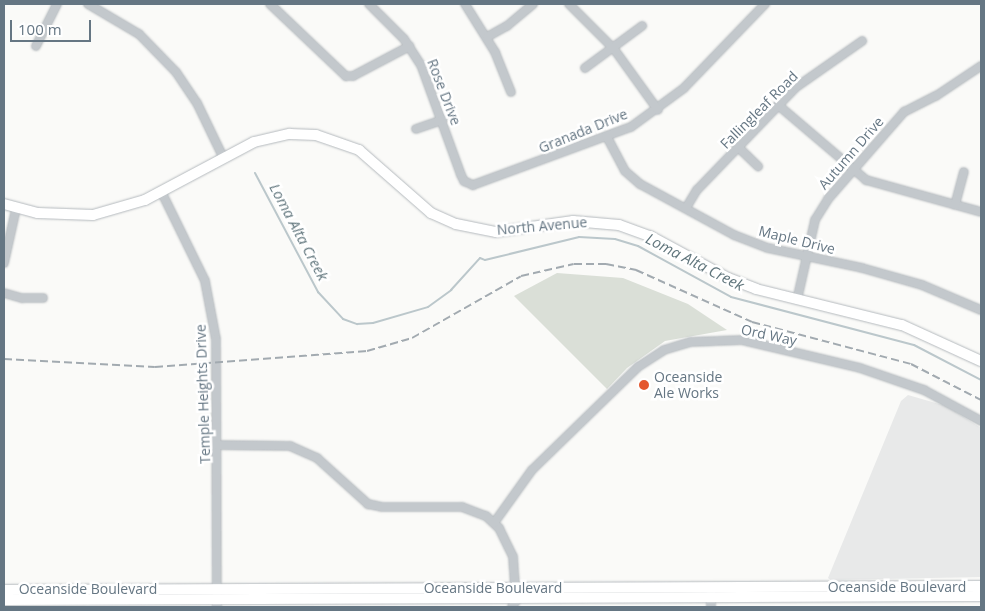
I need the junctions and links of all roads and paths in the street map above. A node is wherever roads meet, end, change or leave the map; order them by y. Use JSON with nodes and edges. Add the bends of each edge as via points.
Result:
{"nodes":[{"id":1,"x":57,"y":4,"type":"edge"},
{"id":2,"x":88,"y":4,"type":"edge"},
{"id":3,"x":270,"y":4,"type":"edge"},
{"id":4,"x":369,"y":4,"type":"edge"},
{"id":5,"x":465,"y":4,"type":"edge"},
{"id":6,"x":533,"y":4,"type":"edge"},
{"id":7,"x":569,"y":4,"type":"edge"},
{"id":8,"x":765,"y":4,"type":"edge"},
{"id":9,"x":642,"y":26,"type":"dead end"},
{"id":10,"x":487,"y":37,"type":"junction"},
{"id":11,"x":862,"y":40,"type":"dead end"},
{"id":12,"x":36,"y":46,"type":"dead end"},
{"id":13,"x":410,"y":46,"type":"junction"},
{"id":14,"x":614,"y":49,"type":"junction"},
{"id":15,"x":981,"y":66,"type":"edge"},
{"id":16,"x":585,"y":68,"type":"dead end"},
{"id":17,"x":511,"y":92,"type":"dead end"},
{"id":18,"x":778,"y":105,"type":"junction"},
{"id":19,"x":658,"y":110,"type":"junction"},
{"id":20,"x":442,"y":120,"type":"junction"},
{"id":21,"x":416,"y":129,"type":"dead end"},
{"id":22,"x":607,"y":137,"type":"junction"},
{"id":23,"x":738,"y":147,"type":"junction"},
{"id":24,"x":224,"y":157,"type":"junction"},
{"id":25,"x":758,"y":166,"type":"dead end"},
{"id":26,"x":853,"y":170,"type":"junction"},
{"id":27,"x":964,"y":172,"type":"dead end"},
{"id":28,"x":461,"y":175,"type":"joint"},
{"id":29,"x":161,"y":191,"type":"junction"},
{"id":30,"x":4,"y":204,"type":"edge"},
{"id":31,"x":955,"y":205,"type":"junction"},
{"id":32,"x":686,"y":208,"type":"junction"},
{"id":33,"x":16,"y":209,"type":"junction"},
{"id":34,"x":981,"y":212,"type":"edge"},
{"id":35,"x":807,"y":257,"type":"junction"},
{"id":36,"x":4,"y":263,"type":"edge"},
{"id":37,"x":4,"y":293,"type":"edge"},
{"id":38,"x":43,"y":298,"type":"dead end"},
{"id":39,"x":797,"y":300,"type":"junction"},
{"id":40,"x":981,"y":310,"type":"edge"},
{"id":41,"x":981,"y":361,"type":"edge"},
{"id":42,"x":981,"y":421,"type":"edge"},
{"id":43,"x":217,"y":445,"type":"junction"},
{"id":44,"x":494,"y":523,"type":"junction"},
{"id":45,"x":981,"y":586,"type":"edge"},
{"id":46,"x":516,"y":588,"type":"junction"},
{"id":47,"x":711,"y":588,"type":"junction"},
{"id":48,"x":218,"y":589,"type":"junction"},
{"id":49,"x":4,"y":590,"type":"edge"},
{"id":50,"x":981,"y":596,"type":"edge"},
{"id":51,"x":4,"y":600,"type":"edge"},
{"id":52,"x":711,"y":603,"type":"edge"},
{"id":53,"x":218,"y":604,"type":"edge"},
{"id":54,"x":516,"y":605,"type":"edge"}],
"edges":[{"from":1,"to":12,"type":"street"},
{"from":2,"to":24,"type":"street","via":[[139,34],[176,72],[197,103]]},
{"from":3,"to":13,"type":"street","via":[[346,76],[353,76]]},
{"from":4,"to":13,"type":"street","name":"Rose Drive"},
{"from":5,"to":10,"type":"street"},
{"from":6,"to":10,"type":"street","via":[[507,26]]},
{"from":7,"to":14,"type":"street"},
{"from":8,"to":19,"type":"street","name":"Granada Drive","via":[[684,88]]},
{"from":9,"to":14,"type":"street"},
{"from":10,"to":17,"type":"street"},
{"from":11,"to":18,"type":"street","name":"Fallingleaf Road","via":[[795,88]]},
{"from":13,"to":20,"type":"street","name":"Rose Drive","via":[[426,75]]},
{"from":14,"to":16,"type":"street"},
{"from":14,"to":19,"type":"street"},
{"from":15,"to":26,"type":"street","name":"Autumn Drive","via":[[936,96],[904,112]]},
{"from":18,"to":23,"type":"street","name":"Fallingleaf Road"},
{"from":18,"to":26,"type":"street"},
{"from":19,"to":22,"type":"street","name":"Granada Drive"},
{"from":20,"to":21,"type":"street"},
{"from":20,"to":28,"type":"street","name":"Rose Drive"},
{"from":22,"to":28,"type":"street","name":"Granada Drive","via":[[473,185],[464,181]]},
{"from":22,"to":32,"type":"street","name":"Maple Drive","via":[[625,171],[640,184]]},
{"from":23,"to":25,"type":"street"},
{"from":23,"to":32,"type":"street","name":"Fallingleaf Road","via":[[697,190]]},
{"from":24,"to":29,"type":"main road","name":"North Avenue"},
{"from":24,"to":39,"type":"main road","name":"North Avenue","via":[[254,142],[282,135],[316,136],[339,141],[374,160],[431,213],[456,224],[496,232],[573,221],[618,225],[650,236],[728,278]]},
{"from":26,"to":31,"type":"street","via":[[876,186]]},
{"from":26,"to":35,"type":"street","name":"Autumn Drive","via":[[820,211]]},
{"from":27,"to":31,"type":"street"},
{"from":29,"to":33,"type":"main road","name":"North Avenue","via":[[93,215],[67,216]]},
{"from":29,"to":43,"type":"street","name":"Temple Heights Drive","via":[[194,252],[210,300],[216,339]]},
{"from":30,"to":33,"type":"main road","name":"North Avenue"},
{"from":31,"to":34,"type":"street"},
{"from":32,"to":35,"type":"street","name":"Maple Drive","via":[[749,242]]},
{"from":33,"to":36,"type":"street"},
{"from":35,"to":39,"type":"street","name":"Autumn Drive"},
{"from":35,"to":40,"type":"street","name":"Maple Drive","via":[[922,285]]},
{"from":37,"to":38,"type":"street","via":[[22,298]]},
{"from":39,"to":41,"type":"main road","name":"North Avenue","via":[[902,325]]},
{"from":42,"to":44,"type":"street","name":"Ord Way","via":[[924,390],[860,368],[742,340],[691,342],[664,350],[638,367],[532,470]]},
{"from":43,"to":44,"type":"street","via":[[300,448],[317,458],[368,504],[382,507],[462,507]]},
{"from":43,"to":48,"type":"street","name":"Temple Heights Drive"},
{"from":44,"to":46,"type":"street","via":[[508,542],[514,558]]},
{"from":45,"to":47,"type":"main road","name":"Oceanside Boulevard"},
{"from":46,"to":47,"type":"main road","name":"Oceanside Boulevard"},
{"from":46,"to":48,"type":"main road","name":"Oceanside Boulevard"},
{"from":46,"to":54,"type":"street"},
{"from":47,"to":52,"type":"street"},
{"from":48,"to":49,"type":"main road","name":"Oceanside Boulevard"},
{"from":48,"to":53,"type":"street","name":"Temple Heights Drive"},
{"from":50,"to":52,"type":"main road","name":"Oceanside Boulevard"},
{"from":51,"to":53,"type":"main road","name":"Oceanside Boulevard"},
{"from":52,"to":54,"type":"main road","name":"Oceanside Boulevard"},
{"from":53,"to":54,"type":"main road","name":"Oceanside Boulevard"}]}
